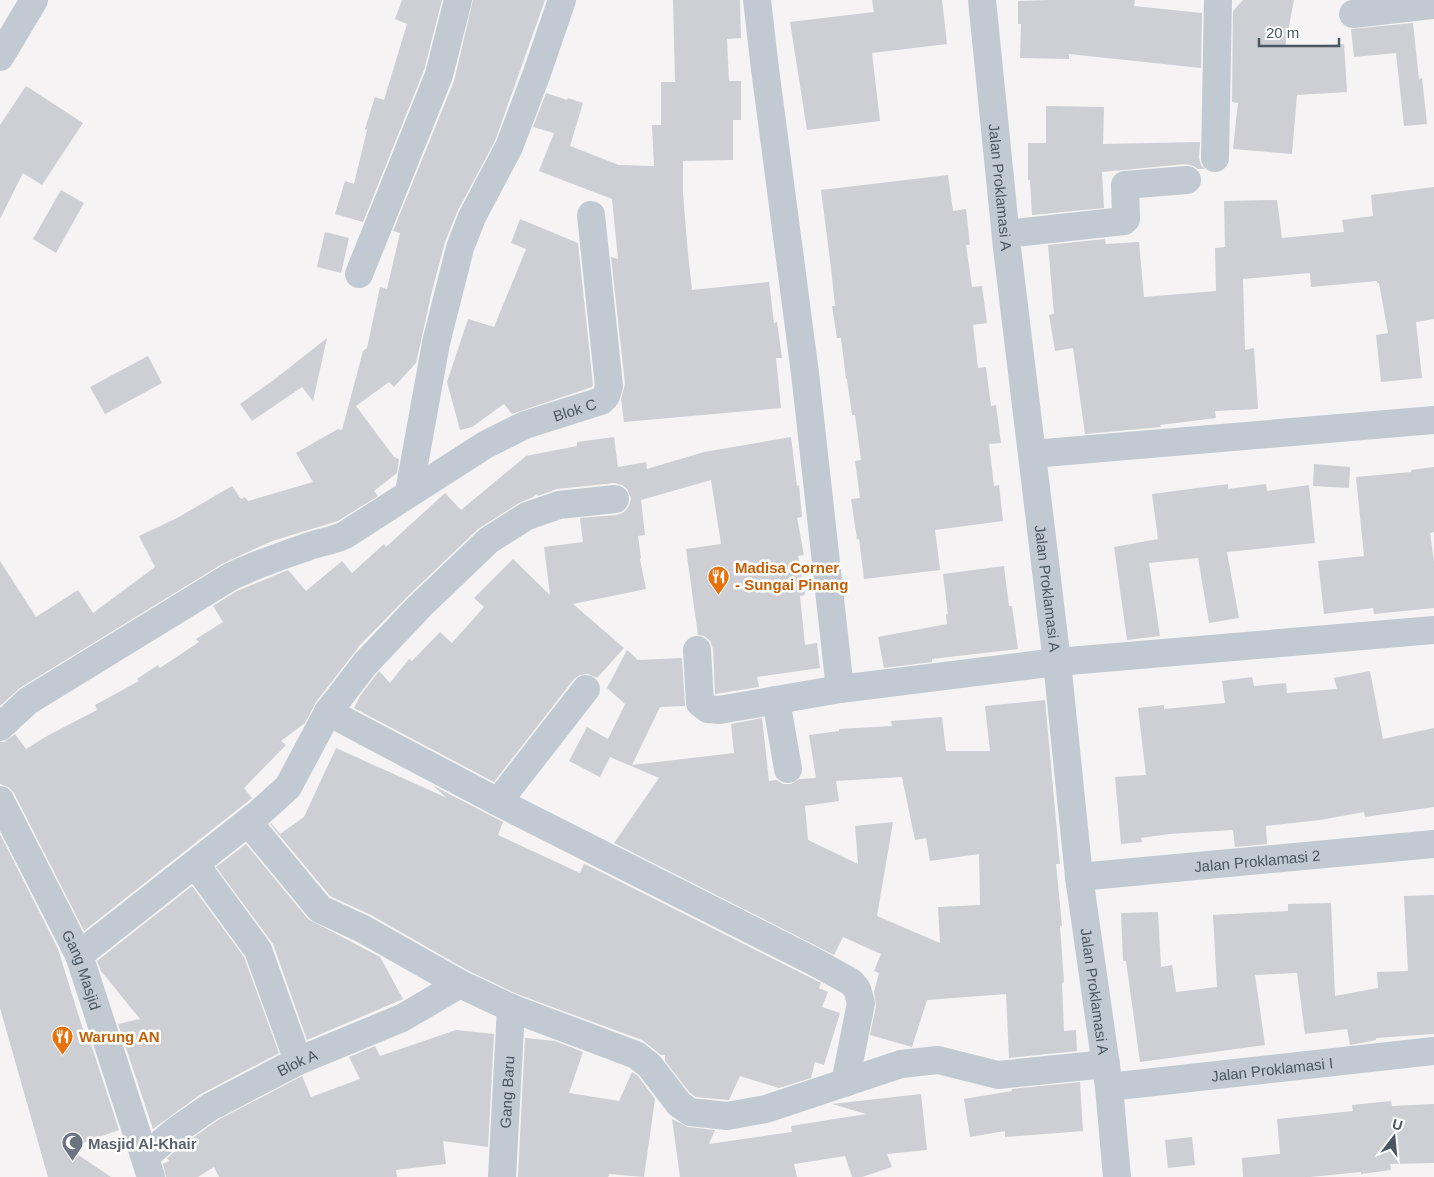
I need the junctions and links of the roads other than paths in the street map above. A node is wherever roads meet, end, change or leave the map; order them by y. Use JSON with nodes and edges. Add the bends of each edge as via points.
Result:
{"nodes":[{"id":1,"x":34,"y":0,"type":"edge"},
{"id":2,"x":458,"y":0,"type":"edge"},
{"id":3,"x":562,"y":0,"type":"edge"},
{"id":4,"x":758,"y":0,"type":"edge"},
{"id":5,"x":982,"y":0,"type":"edge"},
{"id":6,"x":1218,"y":0,"type":"edge"},
{"id":7,"x":1434,"y":5,"type":"edge"},
{"id":8,"x":1353,"y":14,"type":"dead end"},
{"id":9,"x":0,"y":57,"type":"edge"},
{"id":10,"x":1215,"y":158,"type":"dead end"},
{"id":11,"x":1187,"y":180,"type":"dead end"},
{"id":12,"x":591,"y":215,"type":"dead end"},
{"id":13,"x":1006,"y":234,"type":"junction"},
{"id":14,"x":359,"y":274,"type":"dead end"},
{"id":15,"x":1434,"y":420,"type":"edge"},
{"id":16,"x":1032,"y":454,"type":"junction"},
{"id":17,"x":409,"y":492,"type":"junction"},
{"id":18,"x":615,"y":499,"type":"dead end"},
{"id":19,"x":1434,"y":630,"type":"edge"},
{"id":20,"x":697,"y":650,"type":"dead end"},
{"id":21,"x":1057,"y":662,"type":"junction"},
{"id":22,"x":586,"y":689,"type":"dead end"},
{"id":23,"x":840,"y":689,"type":"junction"},
{"id":24,"x":776,"y":700,"type":"junction"},
{"id":25,"x":328,"y":712,"type":"junction"},
{"id":26,"x":0,"y":727,"type":"edge"},
{"id":27,"x":788,"y":769,"type":"dead end"},
{"id":28,"x":0,"y":800,"type":"edge"},
{"id":29,"x":498,"y":802,"type":"junction"},
{"id":30,"x":248,"y":822,"type":"junction"},
{"id":31,"x":1434,"y":844,"type":"edge"},
{"id":32,"x":196,"y":864,"type":"junction"},
{"id":33,"x":1080,"y":877,"type":"junction"},
{"id":34,"x":79,"y":955,"type":"junction"},
{"id":35,"x":460,"y":984,"type":"junction"},
{"id":36,"x":511,"y":1008,"type":"junction"},
{"id":37,"x":1434,"y":1051,"type":"edge"},
{"id":38,"x":298,"y":1061,"type":"junction"},
{"id":39,"x":1108,"y":1075,"type":"junction"},
{"id":40,"x":845,"y":1083,"type":"junction"},
{"id":41,"x":148,"y":1167,"type":"edge"},
{"id":42,"x":502,"y":1177,"type":"edge"},
{"id":43,"x":1117,"y":1177,"type":"edge"}],
"edges":[{"from":1,"to":9,"type":"street"},
{"from":2,"to":14,"type":"street","via":[[438,74]]},
{"from":3,"to":17,"type":"street","via":[[509,147],[472,217],[460,248],[436,343]]},
{"from":4,"to":23,"type":"street","via":[[805,373]]},
{"from":5,"to":13,"type":"street","name":"Jalan Proklamasi A"},
{"from":6,"to":10,"type":"street"},
{"from":7,"to":8,"type":"street"},
{"from":11,"to":13,"type":"street","via":[[1125,185],[1124,221]]},
{"from":12,"to":17,"type":"street","name":"Blok C","via":[[609,386],[606,396],[601,401],[525,425],[485,445]]},
{"from":13,"to":16,"type":"street","name":"Jalan Proklamasi A"},
{"from":15,"to":16,"type":"street"},
{"from":16,"to":21,"type":"street","name":"Jalan Proklamasi A"},
{"from":17,"to":26,"type":"street","via":[[345,535],[230,577],[28,701]]},
{"from":18,"to":25,"type":"street","via":[[559,505],[527,516],[490,540],[365,664]]},
{"from":19,"to":21,"type":"street"},
{"from":20,"to":24,"type":"street","via":[[700,703],[708,709]]},
{"from":21,"to":23,"type":"street"},
{"from":21,"to":33,"type":"street","name":"Jalan Proklamasi A"},
{"from":22,"to":29,"type":"street"},
{"from":23,"to":24,"type":"street"},
{"from":24,"to":27,"type":"street"},
{"from":25,"to":29,"type":"street"},
{"from":25,"to":30,"type":"street","via":[[288,787]]},
{"from":28,"to":34,"type":"street","name":"Gang Masjid"},
{"from":29,"to":40,"type":"street","via":[[813,960],[850,982],[857,989],[861,1003]]},
{"from":30,"to":32,"type":"street"},
{"from":30,"to":35,"type":"street","name":"Jalan Proklamasi I","via":[[320,909],[363,929]]},
{"from":31,"to":33,"type":"street","name":"Jalan Proklamasi 2"},
{"from":32,"to":34,"type":"street"},
{"from":32,"to":38,"type":"street","via":[[258,950]]},
{"from":33,"to":39,"type":"street","name":"Jalan Proklamasi A"},
{"from":34,"to":41,"type":"street","name":"Gang Masjid"},
{"from":35,"to":36,"type":"street","name":"Jalan Proklamasi I"},
{"from":35,"to":38,"type":"street","name":"Blok A","via":[[402,1018]]},
{"from":36,"to":40,"type":"street","name":"Jalan Proklamasi I","via":[[636,1055],[649,1065],[679,1104],[690,1112],[727,1116],[766,1109]]},
{"from":36,"to":42,"type":"street","name":"Gang Baru"},
{"from":37,"to":39,"type":"street","name":"Jalan Proklamasi I"},
{"from":38,"to":41,"type":"street","name":"Blok A","via":[[210,1106],[174,1132]]},
{"from":39,"to":40,"type":"street","name":"Jalan Proklamasi I","via":[[998,1075],[938,1060],[901,1064]]},
{"from":39,"to":43,"type":"street","name":"Jalan Proklamasi A"}]}
